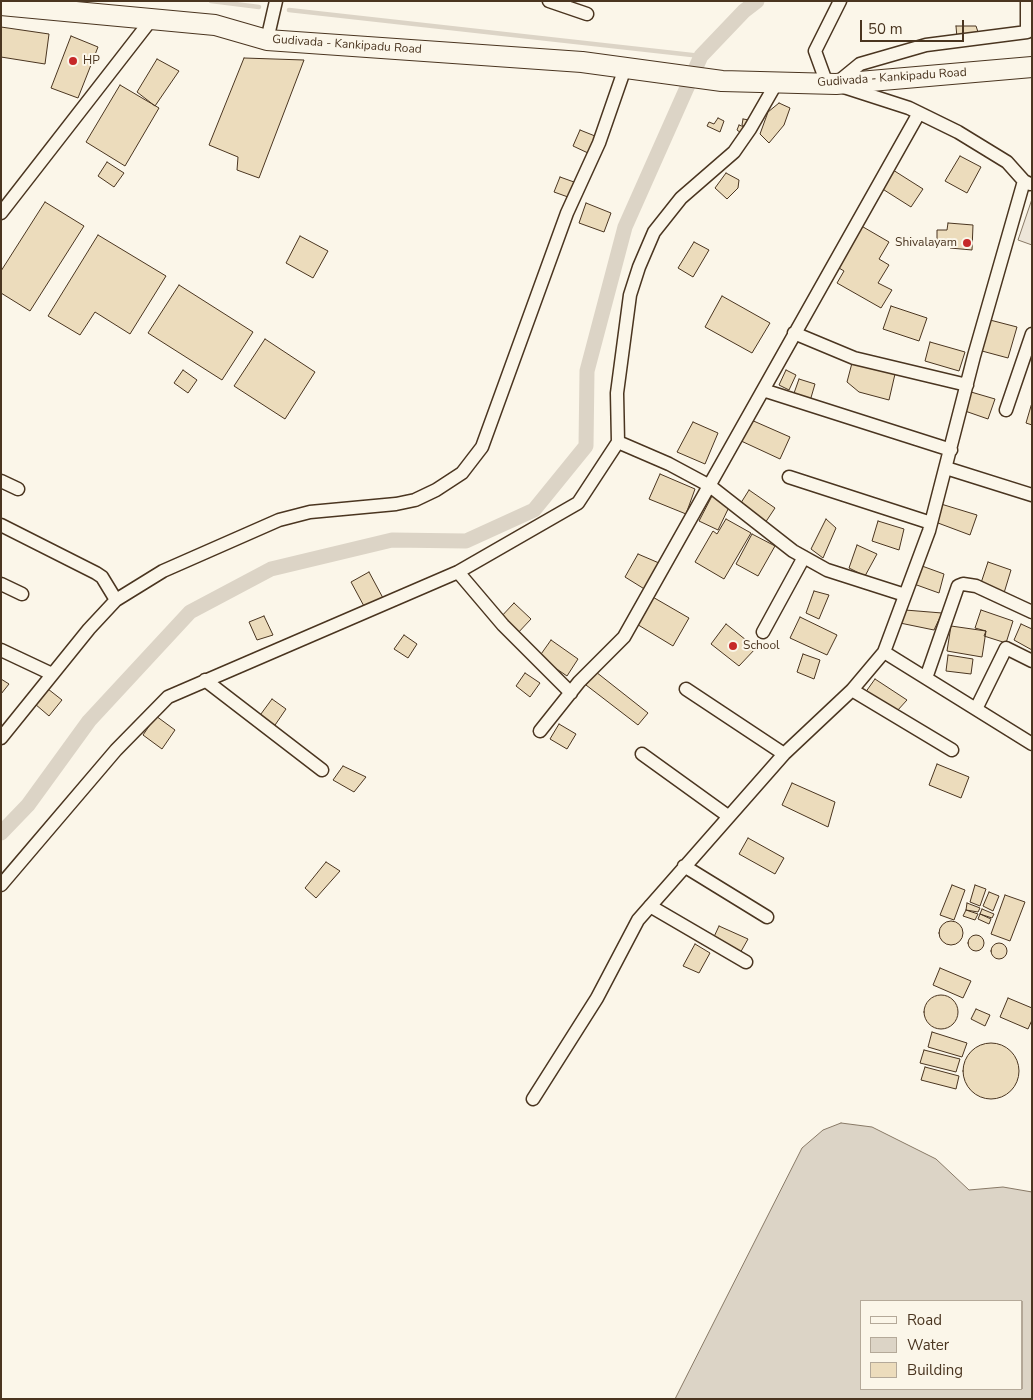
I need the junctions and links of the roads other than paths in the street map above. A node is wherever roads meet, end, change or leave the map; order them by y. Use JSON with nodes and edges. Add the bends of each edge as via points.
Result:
{"nodes":[{"id":1,"x":276,"y":1,"type":"edge"},
{"id":2,"x":549,"y":1,"type":"edge"},
{"id":3,"x":840,"y":1,"type":"edge"},
{"id":4,"x":1027,"y":1,"type":"edge"},
{"id":5,"x":1,"y":5,"type":"edge"},
{"id":6,"x":587,"y":14,"type":"dead end"},
{"id":7,"x":151,"y":20,"type":"junction"},
{"id":8,"x":267,"y":40,"type":"junction"},
{"id":9,"x":1032,"y":67,"type":"edge"},
{"id":10,"x":635,"y":69,"type":"junction"},
{"id":11,"x":777,"y":82,"type":"junction"},
{"id":12,"x":832,"y":84,"type":"junction"},
{"id":13,"x":919,"y":113,"type":"junction"},
{"id":14,"x":1028,"y":183,"type":"edge"},
{"id":15,"x":1,"y":213,"type":"edge"},
{"id":16,"x":794,"y":333,"type":"junction"},
{"id":17,"x":1032,"y":334,"type":"edge"},
{"id":18,"x":967,"y":385,"type":"junction"},
{"id":19,"x":763,"y":390,"type":"junction"},
{"id":20,"x":1006,"y":410,"type":"dead end"},
{"id":21,"x":618,"y":442,"type":"junction"},
{"id":22,"x":951,"y":450,"type":"junction"},
{"id":23,"x":946,"y":468,"type":"junction"},
{"id":24,"x":789,"y":477,"type":"dead end"},
{"id":25,"x":1,"y":481,"type":"edge"},
{"id":26,"x":710,"y":486,"type":"junction"},
{"id":27,"x":18,"y":489,"type":"dead end"},
{"id":28,"x":1032,"y":496,"type":"edge"},
{"id":29,"x":931,"y":523,"type":"junction"},
{"id":30,"x":1,"y":525,"type":"edge"},
{"id":31,"x":804,"y":557,"type":"junction"},
{"id":32,"x":458,"y":572,"type":"junction"},
{"id":33,"x":1,"y":584,"type":"edge"},
{"id":34,"x":22,"y":594,"type":"dead end"},
{"id":35,"x":905,"y":596,"type":"junction"},
{"id":36,"x":116,"y":600,"type":"junction"},
{"id":37,"x":1032,"y":612,"type":"edge"},
{"id":38,"x":763,"y":632,"type":"dead end"},
{"id":39,"x":1,"y":650,"type":"edge"},
{"id":40,"x":884,"y":652,"type":"junction"},
{"id":41,"x":1032,"y":662,"type":"edge"},
{"id":42,"x":52,"y":674,"type":"junction"},
{"id":43,"x":926,"y":678,"type":"junction"},
{"id":44,"x":205,"y":680,"type":"junction"},
{"id":45,"x":686,"y":689,"type":"dead end"},
{"id":46,"x":852,"y":690,"type":"junction"},
{"id":47,"x":571,"y":694,"type":"junction"},
{"id":48,"x":976,"y":709,"type":"junction"},
{"id":49,"x":540,"y":731,"type":"dead end"},
{"id":50,"x":1,"y":738,"type":"edge"},
{"id":51,"x":1032,"y":744,"type":"edge"},
{"id":52,"x":952,"y":750,"type":"dead end"},
{"id":53,"x":642,"y":754,"type":"dead end"},
{"id":54,"x":784,"y":754,"type":"junction"},
{"id":55,"x":322,"y":770,"type":"dead end"},
{"id":56,"x":728,"y":816,"type":"junction"},
{"id":57,"x":684,"y":866,"type":"junction"},
{"id":58,"x":1,"y":885,"type":"edge"},
{"id":59,"x":650,"y":906,"type":"junction"},
{"id":60,"x":767,"y":917,"type":"dead end"},
{"id":61,"x":746,"y":962,"type":"dead end"},
{"id":62,"x":533,"y":1098,"type":"dead end"}],
"edges":[{"from":1,"to":8,"type":"street"},
{"from":2,"to":6,"type":"street"},
{"from":3,"to":12,"type":"street","via":[[815,51]]},
{"from":4,"to":12,"type":"street","via":[[1027,32],[926,45],[860,64]]},
{"from":5,"to":7,"type":"main road","name":"Gudivada - Kankipadu Road"},
{"from":7,"to":8,"type":"main road","name":"Gudivada - Kankipadu Road","via":[[215,25]]},
{"from":7,"to":15,"type":"street"},
{"from":8,"to":10,"type":"main road","name":"Gudivada - Kankipadu Road","via":[[582,62]]},
{"from":9,"to":12,"type":"main road","name":"Gudivada - Kankipadu Road"},
{"from":10,"to":11,"type":"main road","name":"Gudivada - Kankipadu Road","via":[[722,81]]},
{"from":10,"to":36,"type":"street","via":[[566,213],[482,447],[462,473],[415,500],[310,512],[279,520],[163,571]]},
{"from":11,"to":12,"type":"main road","name":"Gudivada - Kankipadu Road"},
{"from":11,"to":21,"type":"street","via":[[734,152],[681,198],[654,232],[630,295],[617,393]]},
{"from":12,"to":13,"type":"street"},
{"from":13,"to":14,"type":"street","via":[[1007,162]]},
{"from":13,"to":16,"type":"street"},
{"from":14,"to":18,"type":"street"},
{"from":16,"to":18,"type":"street","via":[[854,358]]},
{"from":16,"to":19,"type":"street"},
{"from":17,"to":20,"type":"street"},
{"from":18,"to":22,"type":"street"},
{"from":19,"to":22,"type":"street"},
{"from":19,"to":26,"type":"street"},
{"from":21,"to":26,"type":"street"},
{"from":21,"to":32,"type":"street","via":[[578,502]]},
{"from":22,"to":23,"type":"street"},
{"from":23,"to":28,"type":"street"},
{"from":23,"to":29,"type":"street"},
{"from":24,"to":29,"type":"street"},
{"from":25,"to":27,"type":"street"},
{"from":26,"to":31,"type":"street"},
{"from":26,"to":47,"type":"street","via":[[624,637]]},
{"from":29,"to":35,"type":"street"},
{"from":30,"to":36,"type":"street","via":[[96,572]]},
{"from":31,"to":35,"type":"street","via":[[827,570]]},
{"from":31,"to":38,"type":"street"},
{"from":32,"to":44,"type":"street"},
{"from":32,"to":47,"type":"street","via":[[503,625]]},
{"from":33,"to":34,"type":"street"},
{"from":35,"to":40,"type":"street"},
{"from":36,"to":42,"type":"street","via":[[88,628]]},
{"from":37,"to":43,"type":"street","via":[[976,586],[958,586]]},
{"from":39,"to":42,"type":"street"},
{"from":40,"to":43,"type":"street"},
{"from":40,"to":46,"type":"street"},
{"from":41,"to":48,"type":"street","via":[[1006,648]]},
{"from":42,"to":50,"type":"street"},
{"from":43,"to":48,"type":"street"},
{"from":44,"to":55,"type":"street"},
{"from":44,"to":58,"type":"street","via":[[168,697],[116,750]]},
{"from":45,"to":54,"type":"street"},
{"from":46,"to":52,"type":"street"},
{"from":46,"to":54,"type":"street"},
{"from":47,"to":49,"type":"street"},
{"from":48,"to":51,"type":"street"},
{"from":53,"to":56,"type":"street"},
{"from":54,"to":56,"type":"street"},
{"from":56,"to":57,"type":"street"},
{"from":57,"to":59,"type":"street"},
{"from":57,"to":60,"type":"street"},
{"from":59,"to":61,"type":"street"},
{"from":59,"to":62,"type":"street","via":[[638,920],[597,998]]}]}
